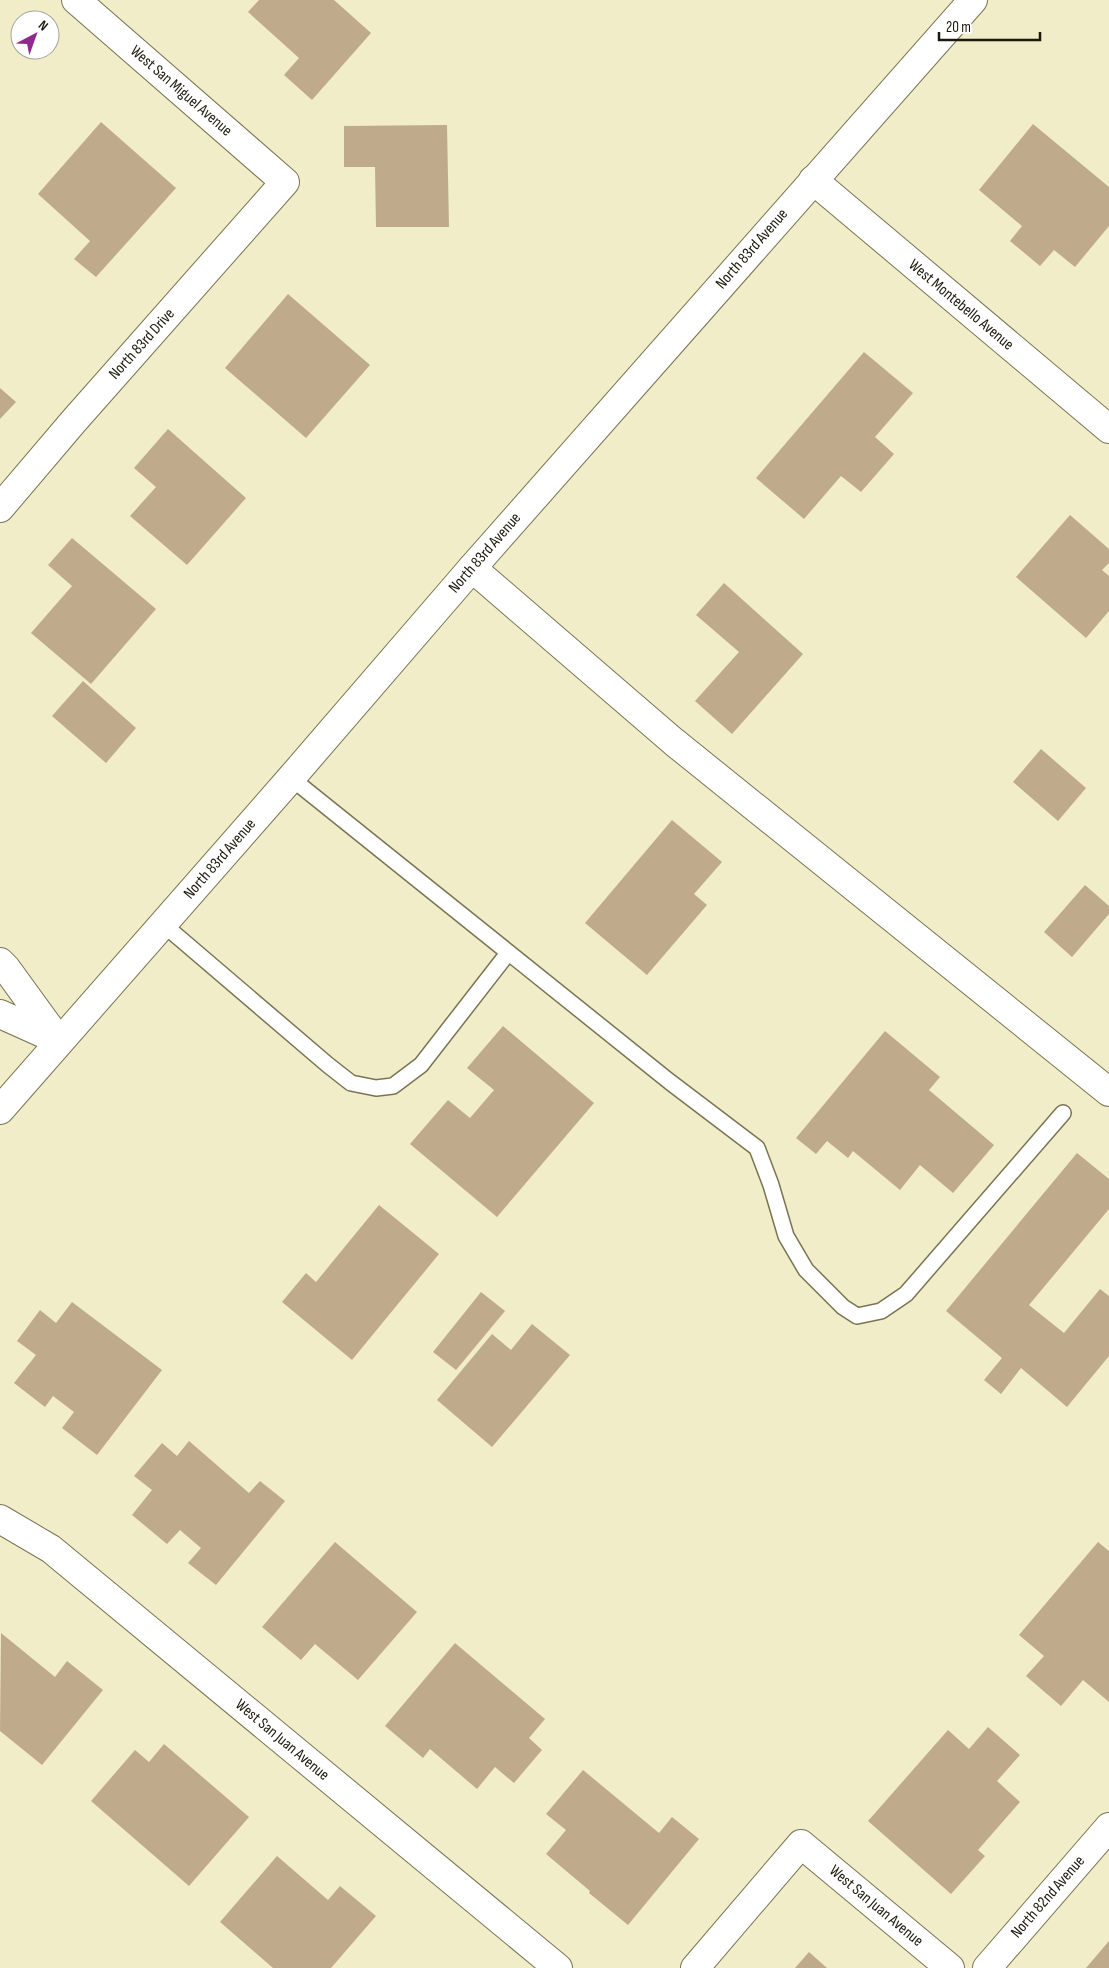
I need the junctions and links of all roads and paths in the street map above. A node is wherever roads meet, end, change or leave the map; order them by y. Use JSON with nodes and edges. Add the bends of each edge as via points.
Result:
{"nodes":[{"id":1,"x":76,"y":0,"type":"edge"},
{"id":2,"x":973,"y":0,"type":"edge"},
{"id":3,"x":813,"y":180,"type":"junction"},
{"id":4,"x":285,"y":182,"type":"joint"},
{"id":5,"x":1109,"y":429,"type":"edge"},
{"id":6,"x":0,"y":508,"type":"edge"},
{"id":7,"x":472,"y":568,"type":"junction"},
{"id":8,"x":291,"y":778,"type":"junction"},
{"id":9,"x":163,"y":924,"type":"junction"},
{"id":10,"x":508,"y":953,"type":"junction"},
{"id":11,"x":0,"y":962,"type":"edge"},
{"id":12,"x":0,"y":1014,"type":"edge"},
{"id":13,"x":59,"y":1041,"type":"junction"},
{"id":14,"x":1109,"y":1092,"type":"edge"},
{"id":15,"x":0,"y":1110,"type":"edge"},
{"id":16,"x":1063,"y":1113,"type":"dead end"},
{"id":17,"x":0,"y":1520,"type":"edge"},
{"id":18,"x":1109,"y":1827,"type":"edge"},
{"id":19,"x":558,"y":1968,"type":"edge"},
{"id":20,"x":695,"y":1968,"type":"edge"},
{"id":21,"x":950,"y":1968,"type":"edge"},
{"id":22,"x":987,"y":1968,"type":"edge"}],
"edges":[{"from":1,"to":4,"type":"street","name":"West San Miguel Avenue"},
{"from":2,"to":3,"type":"street","name":"North 83rd Avenue"},
{"from":3,"to":5,"type":"street","name":"West Montebello Avenue"},
{"from":3,"to":7,"type":"street","name":"North 83rd Avenue"},
{"from":4,"to":6,"type":"street","name":"North 83rd Drive"},
{"from":7,"to":8,"type":"street","name":"North 83rd Avenue"},
{"from":7,"to":14,"type":"street","via":[[674,742]]},
{"from":8,"to":9,"type":"street","name":"North 83rd Avenue"},
{"from":8,"to":10,"type":"lane"},
{"from":9,"to":10,"type":"lane","via":[[351,1083],[376,1088],[393,1086],[421,1065]]},
{"from":9,"to":13,"type":"street","name":"North 83rd Avenue"},
{"from":10,"to":16,"type":"lane","via":[[757,1148],[786,1236],[806,1270],[843,1307],[857,1316],[881,1311],[906,1294]]},
{"from":11,"to":13,"type":"street"},
{"from":12,"to":13,"type":"street"},
{"from":13,"to":15,"type":"street","name":"North 83rd Avenue"},
{"from":17,"to":19,"type":"street","name":"West San Juan Avenue","via":[[51,1549]]},
{"from":18,"to":22,"type":"street","name":"North 82nd Avenue"},
{"from":20,"to":21,"type":"street","name":"West San Juan Avenue","via":[[801,1844]]}]}
